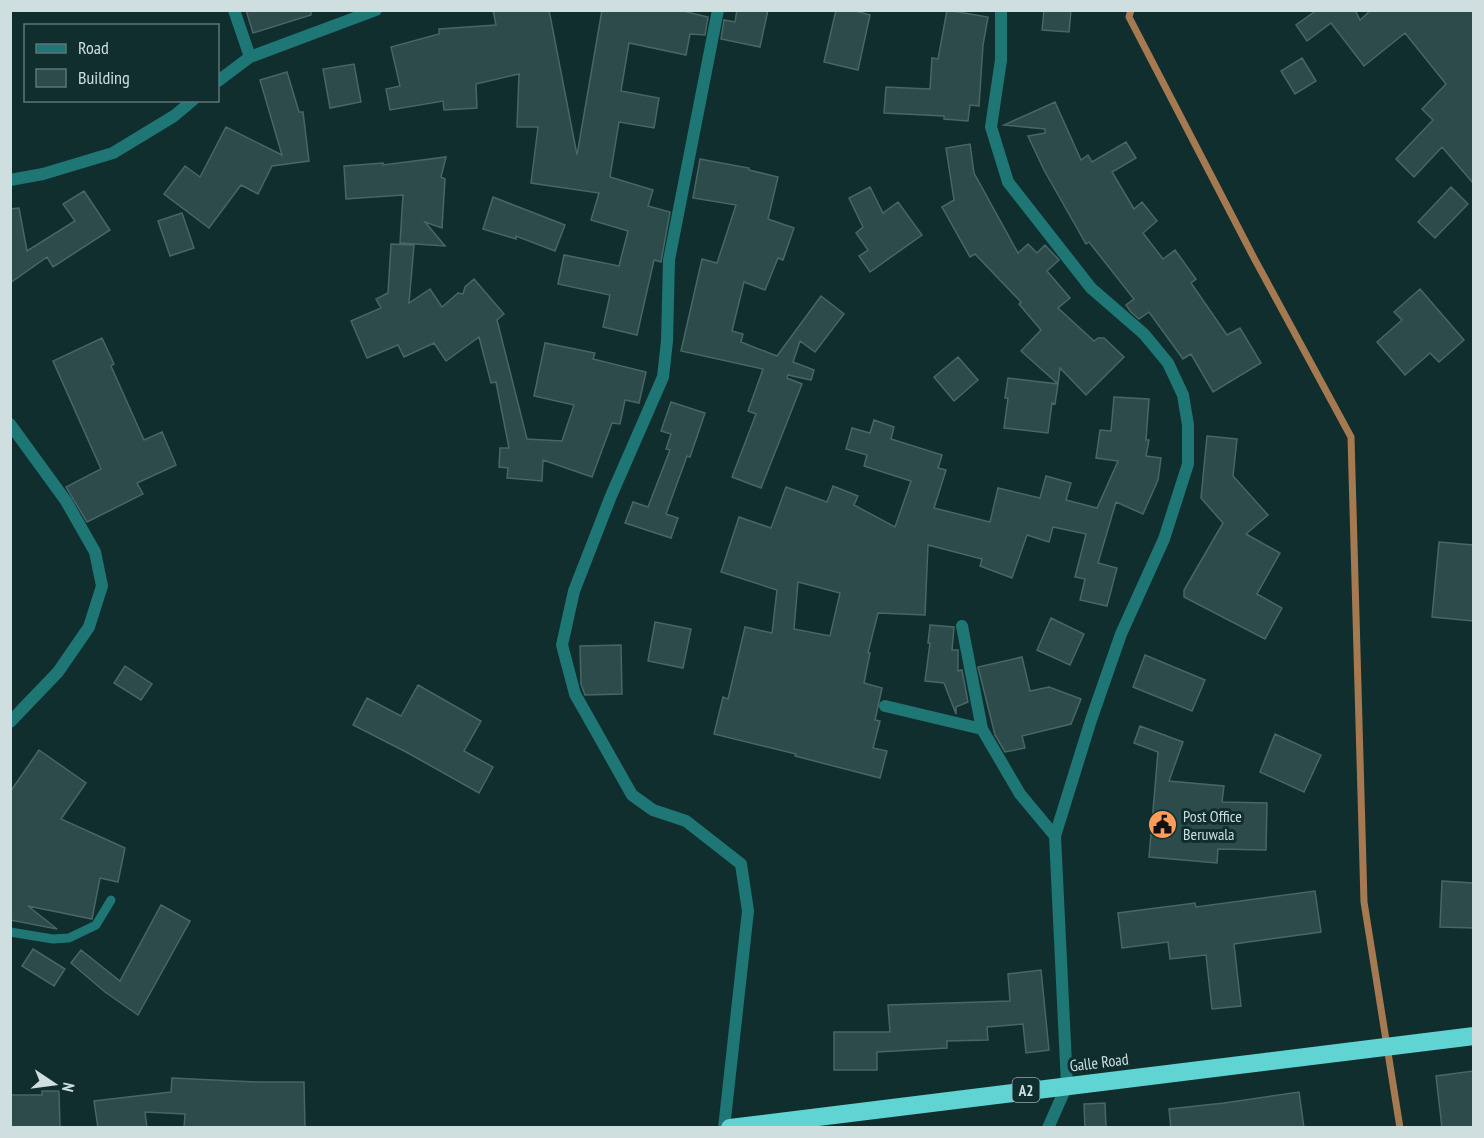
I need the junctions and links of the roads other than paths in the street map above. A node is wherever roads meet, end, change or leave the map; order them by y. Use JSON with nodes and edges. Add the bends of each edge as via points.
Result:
{"nodes":[{"id":1,"x":234,"y":10,"type":"edge"},
{"id":2,"x":376,"y":10,"type":"edge"},
{"id":3,"x":718,"y":10,"type":"edge"},
{"id":4,"x":1001,"y":10,"type":"edge"},
{"id":5,"x":250,"y":57,"type":"junction"},
{"id":6,"x":219,"y":80,"type":"edge"},
{"id":7,"x":191,"y":102,"type":"edge"},
{"id":8,"x":10,"y":180,"type":"edge"},
{"id":9,"x":10,"y":424,"type":"edge"},
{"id":10,"x":962,"y":626,"type":"dead end"},
{"id":11,"x":885,"y":706,"type":"dead end"},
{"id":12,"x":10,"y":722,"type":"edge"},
{"id":13,"x":982,"y":729,"type":"junction"},
{"id":14,"x":1055,"y":836,"type":"junction"},
{"id":15,"x":111,"y":900,"type":"dead end"},
{"id":16,"x":10,"y":932,"type":"edge"},
{"id":17,"x":1473,"y":1036,"type":"edge"},
{"id":18,"x":1066,"y":1085,"type":"junction"},
{"id":19,"x":724,"y":1128,"type":"edge"},
{"id":20,"x":730,"y":1128,"type":"edge"},
{"id":21,"x":1048,"y":1128,"type":"edge"}],
"edges":[{"from":1,"to":5,"type":"street"},
{"from":2,"to":5,"type":"street"},
{"from":3,"to":19,"type":"street","via":[[669,260],[663,377],[574,591],[562,645],[575,694],[632,795],[653,810],[686,821],[741,864],[748,911]]},
{"from":4,"to":14,"type":"street","via":[[1000,60],[991,127],[1008,182],[1091,288],[1144,334],[1168,363],[1183,395],[1188,425],[1188,464],[1164,539],[1121,634]]},
{"from":5,"to":6,"type":"street"},
{"from":7,"to":8,"type":"street","via":[[113,153]]},
{"from":9,"to":12,"type":"street","via":[[66,501],[96,552],[102,586],[88,627],[58,672]]},
{"from":10,"to":13,"type":"street"},
{"from":11,"to":13,"type":"street"},
{"from":13,"to":14,"type":"street","via":[[1020,794]]},
{"from":14,"to":18,"type":"street"},
{"from":15,"to":16,"type":"lane","via":[[96,926],[69,938]]},
{"from":17,"to":18,"type":"highway","name":"Galle Road","number":"A2"},
{"from":18,"to":20,"type":"highway","name":"Galle Road","number":"A2"},
{"from":18,"to":21,"type":"street"}]}
